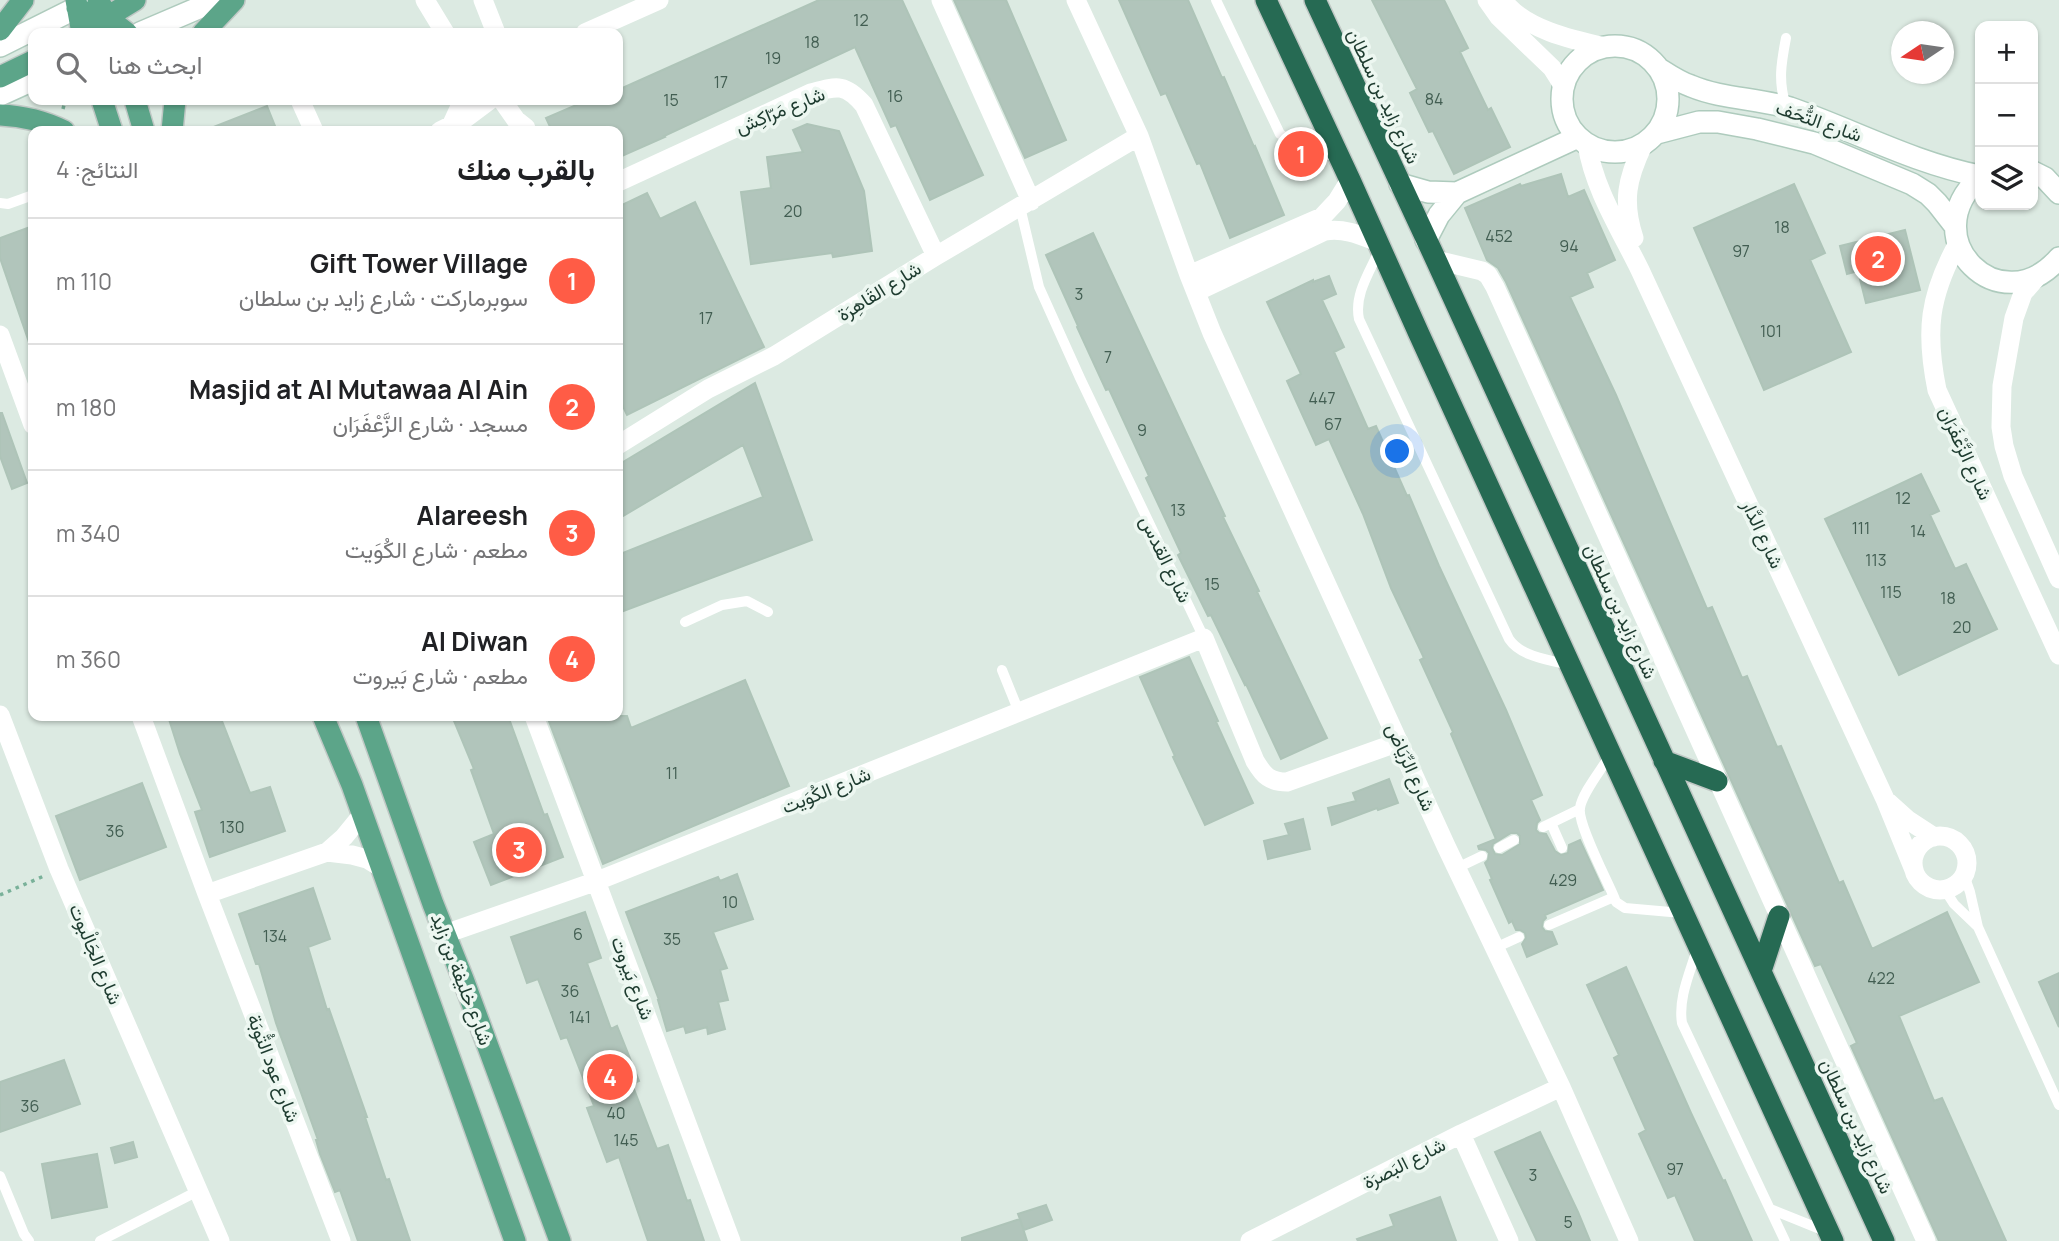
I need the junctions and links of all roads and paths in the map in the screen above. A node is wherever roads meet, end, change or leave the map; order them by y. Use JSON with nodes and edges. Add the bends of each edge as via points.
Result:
{"nodes":[{"id":1,"x":23,"y":0,"type":"edge"},
{"id":2,"x":217,"y":0,"type":"edge"},
{"id":3,"x":234,"y":0,"type":"edge"},
{"id":4,"x":425,"y":0,"type":"edge"},
{"id":5,"x":483,"y":0,"type":"edge"},
{"id":6,"x":659,"y":0,"type":"edge"},
{"id":7,"x":940,"y":0,"type":"edge"},
{"id":8,"x":1076,"y":0,"type":"edge"},
{"id":9,"x":1216,"y":0,"type":"edge"},
{"id":10,"x":1266,"y":0,"type":"edge"},
{"id":11,"x":1315,"y":0,"type":"edge"},
{"id":12,"x":1486,"y":0,"type":"edge"},
{"id":13,"x":1503,"y":0,"type":"edge"},
{"id":14,"x":102,"y":14,"type":"edge"},
{"id":15,"x":57,"y":28,"type":"edge"},
{"id":16,"x":123,"y":28,"type":"edge"},
{"id":17,"x":152,"y":28,"type":"edge"},
{"id":18,"x":208,"y":28,"type":"edge"},
{"id":19,"x":442,"y":28,"type":"edge"},
{"id":20,"x":494,"y":28,"type":"edge"},
{"id":21,"x":596,"y":28,"type":"edge"},
{"id":22,"x":0,"y":30,"type":"edge"},
{"id":23,"x":28,"y":37,"type":"edge"},
{"id":24,"x":1786,"y":38,"type":"dead end"},
{"id":25,"x":0,"y":46,"type":"edge"},
{"id":26,"x":1605,"y":47,"type":"junction"},
{"id":27,"x":28,"y":63,"type":"edge"},
{"id":28,"x":1658,"y":68,"type":"junction"},
{"id":29,"x":0,"y":77,"type":"edge"},
{"id":30,"x":28,"y":82,"type":"edge"},
{"id":31,"x":1564,"y":87,"type":"junction"},
{"id":32,"x":0,"y":95,"type":"edge"},
{"id":33,"x":104,"y":105,"type":"edge"},
{"id":34,"x":136,"y":105,"type":"edge"},
{"id":35,"x":150,"y":105,"type":"edge"},
{"id":36,"x":175,"y":105,"type":"edge"},
{"id":37,"x":302,"y":105,"type":"edge"},
{"id":38,"x":460,"y":105,"type":"edge"},
{"id":39,"x":484,"y":105,"type":"edge"},
{"id":40,"x":505,"y":105,"type":"edge"},
{"id":41,"x":520,"y":105,"type":"edge"},
{"id":42,"x":1786,"y":107,"type":"junction"},
{"id":43,"x":0,"y":115,"type":"edge"},
{"id":44,"x":52,"y":126,"type":"edge"},
{"id":45,"x":110,"y":126,"type":"edge"},
{"id":46,"x":143,"y":126,"type":"edge"},
{"id":47,"x":156,"y":126,"type":"edge"},
{"id":48,"x":172,"y":126,"type":"edge"},
{"id":49,"x":312,"y":126,"type":"edge"},
{"id":50,"x":446,"y":126,"type":"edge"},
{"id":51,"x":449,"y":126,"type":"edge"},
{"id":52,"x":523,"y":126,"type":"edge"},
{"id":53,"x":526,"y":126,"type":"edge"},
{"id":54,"x":1139,"y":136,"type":"junction"},
{"id":55,"x":1650,"y":139,"type":"junction"},
{"id":56,"x":1583,"y":140,"type":"junction"},
{"id":57,"x":1340,"y":158,"type":"junction"},
{"id":58,"x":2038,"y":174,"type":"edge"},
{"id":59,"x":1975,"y":176,"type":"edge"},
{"id":60,"x":623,"y":180,"type":"edge"},
{"id":61,"x":1350,"y":180,"type":"junction"},
{"id":62,"x":1975,"y":182,"type":"edge"},
{"id":63,"x":1399,"y":184,"type":"junction"},
{"id":64,"x":1457,"y":193,"type":"junction"},
{"id":65,"x":2059,"y":193,"type":"edge"},
{"id":66,"x":28,"y":197,"type":"edge"},
{"id":67,"x":0,"y":203,"type":"edge"},
{"id":68,"x":1026,"y":204,"type":"junction"},
{"id":69,"x":1956,"y":234,"type":"junction"},
{"id":70,"x":1426,"y":240,"type":"junction"},
{"id":71,"x":1379,"y":245,"type":"junction"},
{"id":72,"x":936,"y":256,"type":"junction"},
{"id":73,"x":1436,"y":260,"type":"junction"},
{"id":74,"x":2051,"y":268,"type":"edge"},
{"id":75,"x":1640,"y":270,"type":"junction"},
{"id":76,"x":1192,"y":284,"type":"junction"},
{"id":77,"x":0,"y":335,"type":"edge"},
{"id":78,"x":28,"y":411,"type":"edge"},
{"id":79,"x":623,"y":442,"type":"edge"},
{"id":80,"x":2054,"y":560,"type":"edge"},
{"id":81,"x":2059,"y":579,"type":"edge"},
{"id":82,"x":768,"y":611,"type":"dead end"},
{"id":83,"x":685,"y":622,"type":"dead end"},
{"id":84,"x":1204,"y":638,"type":"junction"},
{"id":85,"x":2059,"y":655,"type":"edge"},
{"id":86,"x":1570,"y":666,"type":"junction"},
{"id":87,"x":1002,"y":670,"type":"dead end"},
{"id":88,"x":1019,"y":712,"type":"junction"},
{"id":89,"x":0,"y":715,"type":"edge"},
{"id":90,"x":143,"y":721,"type":"edge"},
{"id":91,"x":325,"y":721,"type":"edge"},
{"id":92,"x":368,"y":721,"type":"edge"},
{"id":93,"x":536,"y":721,"type":"edge"},
{"id":94,"x":1399,"y":742,"type":"junction"},
{"id":95,"x":1610,"y":755,"type":"junction"},
{"id":96,"x":1664,"y":761,"type":"junction"},
{"id":97,"x":1717,"y":781,"type":"junction"},
{"id":98,"x":1885,"y":799,"type":"junction"},
{"id":99,"x":1580,"y":809,"type":"junction"},
{"id":100,"x":362,"y":815,"type":"junction"},
{"id":101,"x":1934,"y":837,"type":"junction"},
{"id":102,"x":1514,"y":841,"type":"dead end"},
{"id":103,"x":1499,"y":848,"type":"dead end"},
{"id":104,"x":1562,"y":848,"type":"dead end"},
{"id":105,"x":327,"y":852,"type":"junction"},
{"id":106,"x":1482,"y":856,"type":"dead end"},
{"id":107,"x":380,"y":867,"type":"junction"},
{"id":108,"x":59,"y":869,"type":"junction"},
{"id":109,"x":1457,"y":869,"type":"junction"},
{"id":110,"x":1914,"y":870,"type":"junction"},
{"id":111,"x":1964,"y":875,"type":"junction"},
{"id":112,"x":597,"y":881,"type":"junction"},
{"id":113,"x":1945,"y":890,"type":"junction"},
{"id":114,"x":207,"y":894,"type":"junction"},
{"id":115,"x":0,"y":895,"type":"edge"},
{"id":116,"x":1614,"y":897,"type":"junction"},
{"id":117,"x":1683,"y":913,"type":"junction"},
{"id":118,"x":1779,"y":916,"type":"junction"},
{"id":119,"x":1549,"y":925,"type":"dead end"},
{"id":120,"x":1979,"y":927,"type":"junction"},
{"id":121,"x":445,"y":934,"type":"junction"},
{"id":122,"x":1519,"y":937,"type":"dead end"},
{"id":123,"x":1699,"y":945,"type":"junction"},
{"id":124,"x":1494,"y":948,"type":"junction"},
{"id":125,"x":1761,"y":971,"type":"junction"},
{"id":126,"x":1560,"y":1087,"type":"junction"},
{"id":127,"x":2059,"y":1105,"type":"edge"},
{"id":128,"x":1461,"y":1134,"type":"junction"},
{"id":129,"x":0,"y":1175,"type":"edge"},
{"id":130,"x":198,"y":1191,"type":"junction"},
{"id":131,"x":1770,"y":1209,"type":"junction"},
{"id":132,"x":1832,"y":1238,"type":"edge"},
{"id":133,"x":29,"y":1241,"type":"edge"},
{"id":134,"x":100,"y":1241,"type":"edge"},
{"id":135,"x":220,"y":1241,"type":"edge"},
{"id":136,"x":341,"y":1241,"type":"edge"},
{"id":137,"x":515,"y":1241,"type":"edge"},
{"id":138,"x":560,"y":1241,"type":"edge"},
{"id":139,"x":732,"y":1241,"type":"edge"},
{"id":140,"x":1250,"y":1241,"type":"edge"},
{"id":141,"x":1509,"y":1241,"type":"edge"},
{"id":142,"x":1629,"y":1241,"type":"edge"},
{"id":143,"x":1785,"y":1241,"type":"edge"},
{"id":144,"x":1884,"y":1241,"type":"edge"},
{"id":145,"x":1926,"y":1241,"type":"edge"}],
"edges":[{"from":1,"to":22,"type":"main road"},
{"from":2,"to":17,"type":"street"},
{"from":3,"to":18,"type":"main road"},
{"from":4,"to":19,"type":"street"},
{"from":5,"to":20,"type":"street"},
{"from":6,"to":21,"type":"street"},
{"from":7,"to":68,"type":"street"},
{"from":8,"to":54,"type":"street","name":"شارع الرِّيَاض"},
{"from":9,"to":57,"type":"lane","via":[[1280,134],[1303,147]]},
{"from":10,"to":57,"type":"highway"},
{"from":11,"to":63,"type":"highway","name":"شارع زايد بن سلطان"},
{"from":12,"to":31,"type":"street","via":[[1552,68]]},
{"from":13,"to":26,"type":"street","via":[[1549,31]]},
{"from":14,"to":15,"type":"street"},
{"from":14,"to":16,"type":"main road"},
{"from":23,"to":25,"type":"street"},
{"from":24,"to":42,"type":"lane","via":[[1780,76]]},
{"from":26,"to":28,"type":"street","via":[[1635,50]]},
{"from":26,"to":31,"type":"street","via":[[1579,61]]},
{"from":27,"to":29,"type":"main road"},
{"from":28,"to":42,"type":"street","name":"شارع التُّحَف","via":[[1693,88]]},
{"from":28,"to":55,"type":"street","via":[[1669,100],[1665,118]]},
{"from":30,"to":32,"type":"street"},
{"from":31,"to":56,"type":"street","via":[[1564,114]]},
{"from":33,"to":45,"type":"main road"},
{"from":34,"to":46,"type":"main road"},
{"from":35,"to":47,"type":"main road"},
{"from":36,"to":48,"type":"main road"},
{"from":37,"to":49,"type":"street"},
{"from":38,"to":50,"type":"street"},
{"from":39,"to":51,"type":"street"},
{"from":40,"to":52,"type":"street"},
{"from":41,"to":53,"type":"street"},
{"from":42,"to":59,"type":"street","name":"شارع التُّحَف"},
{"from":43,"to":44,"type":"main road"},
{"from":54,"to":68,"type":"street","name":"شارع القَاهِرَة"},
{"from":54,"to":76,"type":"street","name":"شارع الرِّيَاض"},
{"from":55,"to":56,"type":"street","via":[[1621,152],[1598,149]]},
{"from":55,"to":69,"type":"street","name":"شارع التُّحَف","via":[[1699,122],[1718,122],[1814,143],[1912,184],[1937,202]]},
{"from":55,"to":75,"type":"street","name":"شارع الدَّار","via":[[1631,172],[1627,200]]},
{"from":56,"to":64,"type":"street"},
{"from":56,"to":75,"type":"street","name":"شارع الدَّار","via":[[1597,184]]},
{"from":57,"to":61,"type":"highway"},
{"from":58,"to":65,"type":"street"},
{"from":60,"to":72,"type":"street","name":"شارع مَرّاكِش","via":[[810,93],[841,88],[853,92],[864,105]]},
{"from":61,"to":71,"type":"highway"},
{"from":61,"to":76,"type":"street","via":[[1322,217]]},
{"from":62,"to":69,"type":"street","via":[[1958,207]]},
{"from":63,"to":64,"type":"street"},
{"from":63,"to":70,"type":"highway","name":"شارع زايد بن سلطان"},
{"from":64,"to":70,"type":"street","via":[[1438,215]]},
{"from":66,"to":67,"type":"lane"},
{"from":68,"to":72,"type":"street","name":"شارع القَاهِرَة"},
{"from":68,"to":84,"type":"lane","name":"شارع القدس","via":[[1040,287]]},
{"from":69,"to":74,"type":"street","name":"شارع التُّحَف","via":[[1965,257],[1990,278],[2022,282]]},
{"from":69,"to":85,"type":"street","name":"شارع الزَّعْفَرَان","via":[[1931,316],[1930,348],[1937,390]]},
{"from":70,"to":73,"type":"highway","name":"شارع زايد بن سلطان"},
{"from":71,"to":76,"type":"street","via":[[1349,231],[1325,231]]},
{"from":71,"to":86,"type":"highway"},
{"from":71,"to":86,"type":"lane","via":[[1358,297],[1359,319],[1509,639],[1521,651]]},
{"from":72,"to":79,"type":"street","name":"شارع القَاهِرَة"},
{"from":73,"to":96,"type":"highway","name":"شارع زايد بن سلطان"},
{"from":73,"to":97,"type":"street","via":[[1482,271],[1492,280]]},
{"from":74,"to":80,"type":"street","name":"شارع الزَّعْفَرَان","via":[[2023,293],[2014,318],[2002,386],[2001,427],[2013,476]]},
{"from":75,"to":98,"type":"street","name":"شارع الدَّار"},
{"from":76,"to":94,"type":"street","name":"شارع الرِّيَاض"},
{"from":77,"to":78,"type":"street"},
{"from":80,"to":81,"type":"street","name":"شارع الزَّعْفَرَان"},
{"from":82,"to":83,"type":"lane","via":[[747,601],[722,605]]},
{"from":84,"to":88,"type":"street","name":"شارع الكُوَيت"},
{"from":84,"to":94,"type":"street","name":"شارع القدس","via":[[1255,761],[1268,779],[1287,782]]},
{"from":86,"to":95,"type":"highway"},
{"from":87,"to":88,"type":"lane"},
{"from":88,"to":112,"type":"street","name":"شارع الكُوَيت"},
{"from":89,"to":108,"type":"street","name":"شارع الجَالْبوت"},
{"from":90,"to":114,"type":"street","name":"شارع عود التُّوبَة"},
{"from":91,"to":100,"type":"main road","name":"شارع خليفة بن زايد"},
{"from":92,"to":121,"type":"main road","name":"شارع خليفة بن زايد"},
{"from":93,"to":112,"type":"street","name":"شارع بَيروت"},
{"from":94,"to":109,"type":"street","name":"شارع الرِّيَاض"},
{"from":95,"to":99,"type":"lane"},
{"from":95,"to":117,"type":"highway"},
{"from":96,"to":97,"type":"highway"},
{"from":96,"to":125,"type":"highway","name":"شارع زايد بن سلطان"},
{"from":97,"to":118,"type":"street"},
{"from":98,"to":101,"type":"street","name":"شارع الدَّار"},
{"from":98,"to":110,"type":"street","name":"شارع الدَّار"},
{"from":99,"to":104,"type":"lane","via":[[1547,825]]},
{"from":99,"to":116,"type":"lane"},
{"from":100,"to":105,"type":"street"},
{"from":100,"to":107,"type":"main road","name":"شارع خليفة بن زايد"},
{"from":101,"to":110,"type":"street","via":[[1919,846]]},
{"from":101,"to":111,"type":"street","via":[[1952,839],[1964,851]]},
{"from":102,"to":103,"type":"lane"},
{"from":105,"to":107,"type":"street","via":[[367,859]]},
{"from":105,"to":114,"type":"street"},
{"from":106,"to":109,"type":"lane"},
{"from":107,"to":137,"type":"main road","name":"شارع خليفة بن زايد"},
{"from":108,"to":115,"type":"path"},
{"from":108,"to":130,"type":"street","name":"شارع الجَالْبوت"},
{"from":109,"to":124,"type":"street","name":"شارع الرِّيَاض"},
{"from":110,"to":113,"type":"street","via":[[1928,888]]},
{"from":111,"to":113,"type":"street"},
{"from":111,"to":120,"type":"lane"},
{"from":112,"to":121,"type":"street","name":"شارع الكُوَيت"},
{"from":112,"to":139,"type":"street","name":"شارع بَيروت"},
{"from":113,"to":120,"type":"lane"},
{"from":114,"to":136,"type":"street","name":"شارع عود التُّوبَة"},
{"from":116,"to":117,"type":"lane","via":[[1625,908]]},
{"from":116,"to":119,"type":"lane","via":[[1585,903]]},
{"from":117,"to":123,"type":"highway"},
{"from":118,"to":125,"type":"highway"},
{"from":118,"to":145,"type":"street"},
{"from":120,"to":127,"type":"lane"},
{"from":121,"to":138,"type":"main road","name":"شارع خليفة بن زايد"},
{"from":122,"to":124,"type":"lane"},
{"from":123,"to":131,"type":"lane","via":[[1682,999],[1682,1023]]},
{"from":123,"to":132,"type":"highway"},
{"from":124,"to":126,"type":"street","name":"شارع الرِّيَاض"},
{"from":125,"to":144,"type":"highway","name":"شارع زايد بن سلطان"},
{"from":126,"to":128,"type":"street","name":"شارع البَصرَة"},
{"from":126,"to":142,"type":"street","name":"شارع الرِّيَاض"},
{"from":128,"to":140,"type":"street","name":"شارع البَصرَة"},
{"from":128,"to":141,"type":"street"},
{"from":129,"to":133,"type":"lane"},
{"from":130,"to":134,"type":"lane"},
{"from":130,"to":135,"type":"street","name":"شارع الجَالْبوت"},
{"from":131,"to":132,"type":"lane"},
{"from":131,"to":143,"type":"lane"}]}
